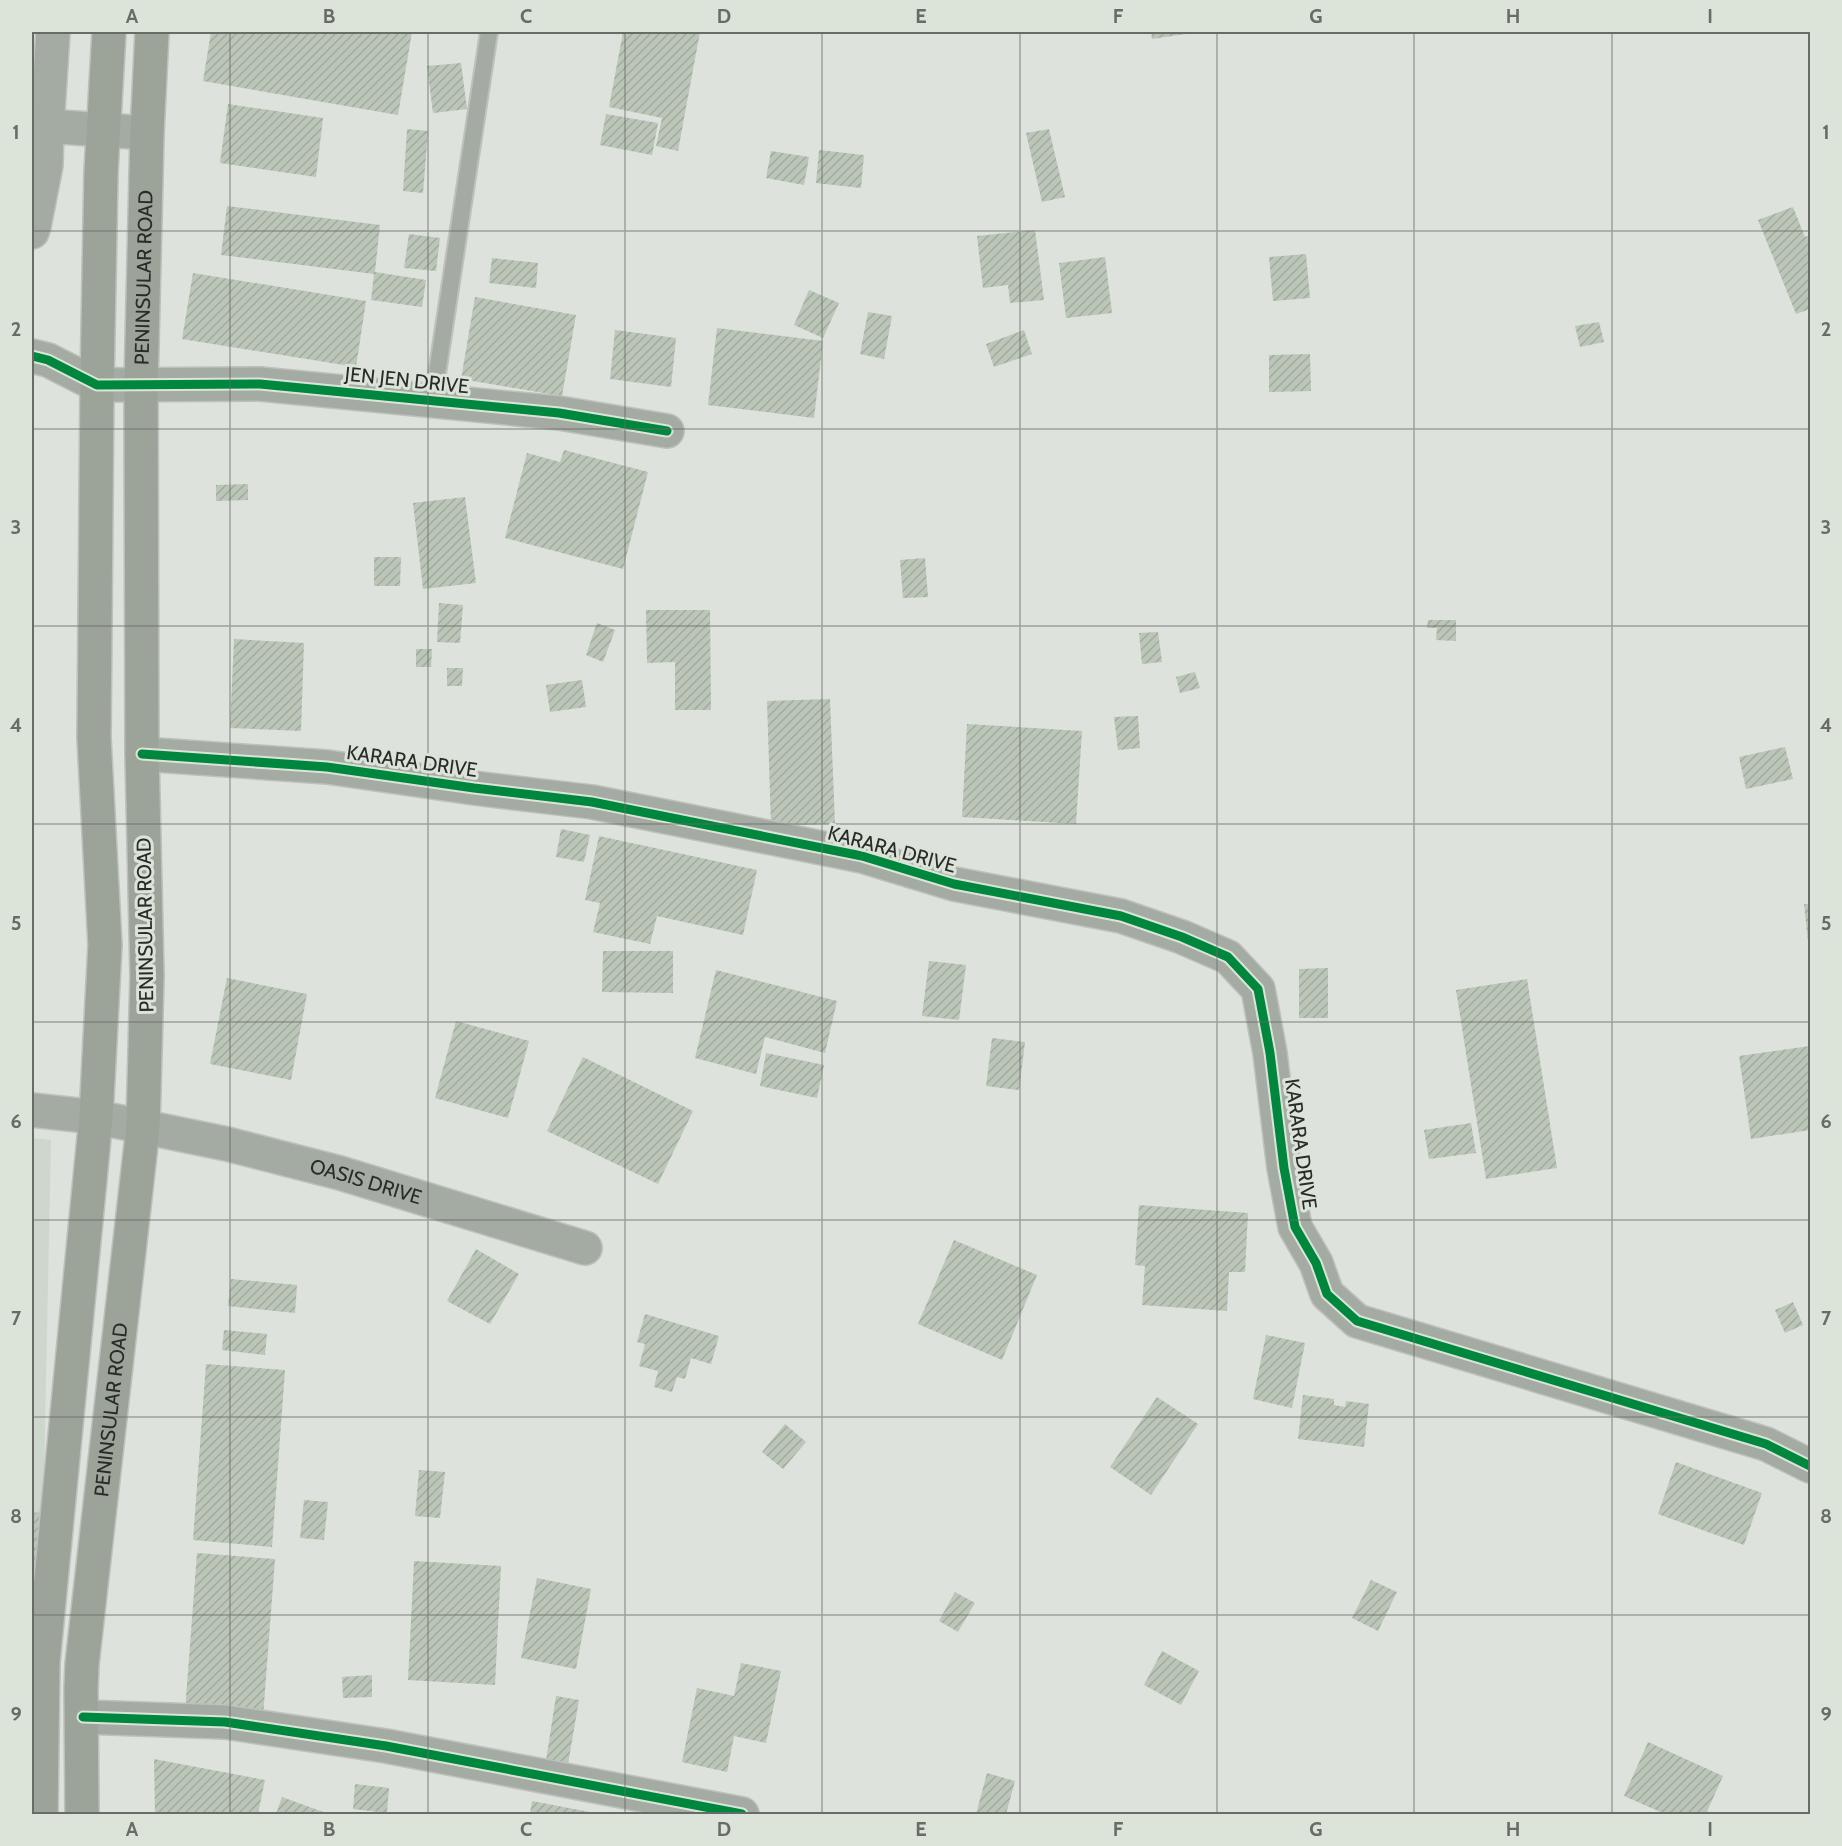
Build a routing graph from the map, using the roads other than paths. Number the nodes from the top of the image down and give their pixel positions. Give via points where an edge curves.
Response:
1 (53, 32) edge
2 (109, 32) edge
3 (152, 32) edge
4 (489, 32) edge
5 (39, 127) edge
6 (104, 130) junction
7 (147, 133) junction
8 (32, 232) edge
9 (32, 356) edge
10 (97, 385) junction
11 (141, 386) junction
12 (433, 400) junction
13 (667, 431) dead end
14 (142, 754) junction
15 (32, 1110) edge
16 (96, 1117) junction
17 (143, 1127) junction
18 (585, 1248) dead end
19 (1810, 1466) edge
20 (37, 1662) edge
21 (82, 1664) junction
22 (82, 1717) junction
23 (41, 1815) edge
24 (82, 1815) edge
25 (742, 1815) edge

1 - 5 street
2 - 6 main road, PENINSULAR ROAD
3 - 7 main road, PENINSULAR ROAD
4 - 12 lane
5 - 6 street
5 - 8 street via 46,165
6 - 7 street
6 - 10 main road, PENINSULAR ROAD
7 - 11 main road, PENINSULAR ROAD
9 - 10 street
10 - 11 street, JEN JEN DRIVE
10 - 16 main road, PENINSULAR ROAD via 94,738 105,945
11 - 12 street, JEN JEN DRIVE via 260,384
11 - 14 main road, PENINSULAR ROAD
12 - 13 street, JEN JEN DRIVE via 559,413
14 - 17 main road, PENINSULAR ROAD via 147,975
14 - 19 street, KARARA DRIVE via 327,767 592,802 862,856 954,884 1121,916 1182,937 1228,957 1258,989 1295,1227 1316,1263 1327,1294 1357,1321 1766,1444
15 - 16 street, OASIS DRIVE
16 - 17 street, OASIS DRIVE
16 - 20 main road, PENINSULAR ROAD
17 - 18 street, OASIS DRIVE via 340,1173
17 - 21 main road, PENINSULAR ROAD
20 - 21 street
20 - 23 main road, PENINSULAR ROAD
21 - 22 main road, PENINSULAR ROAD
22 - 24 main road, PENINSULAR ROAD
22 - 25 street via 236,1724 386,1746

